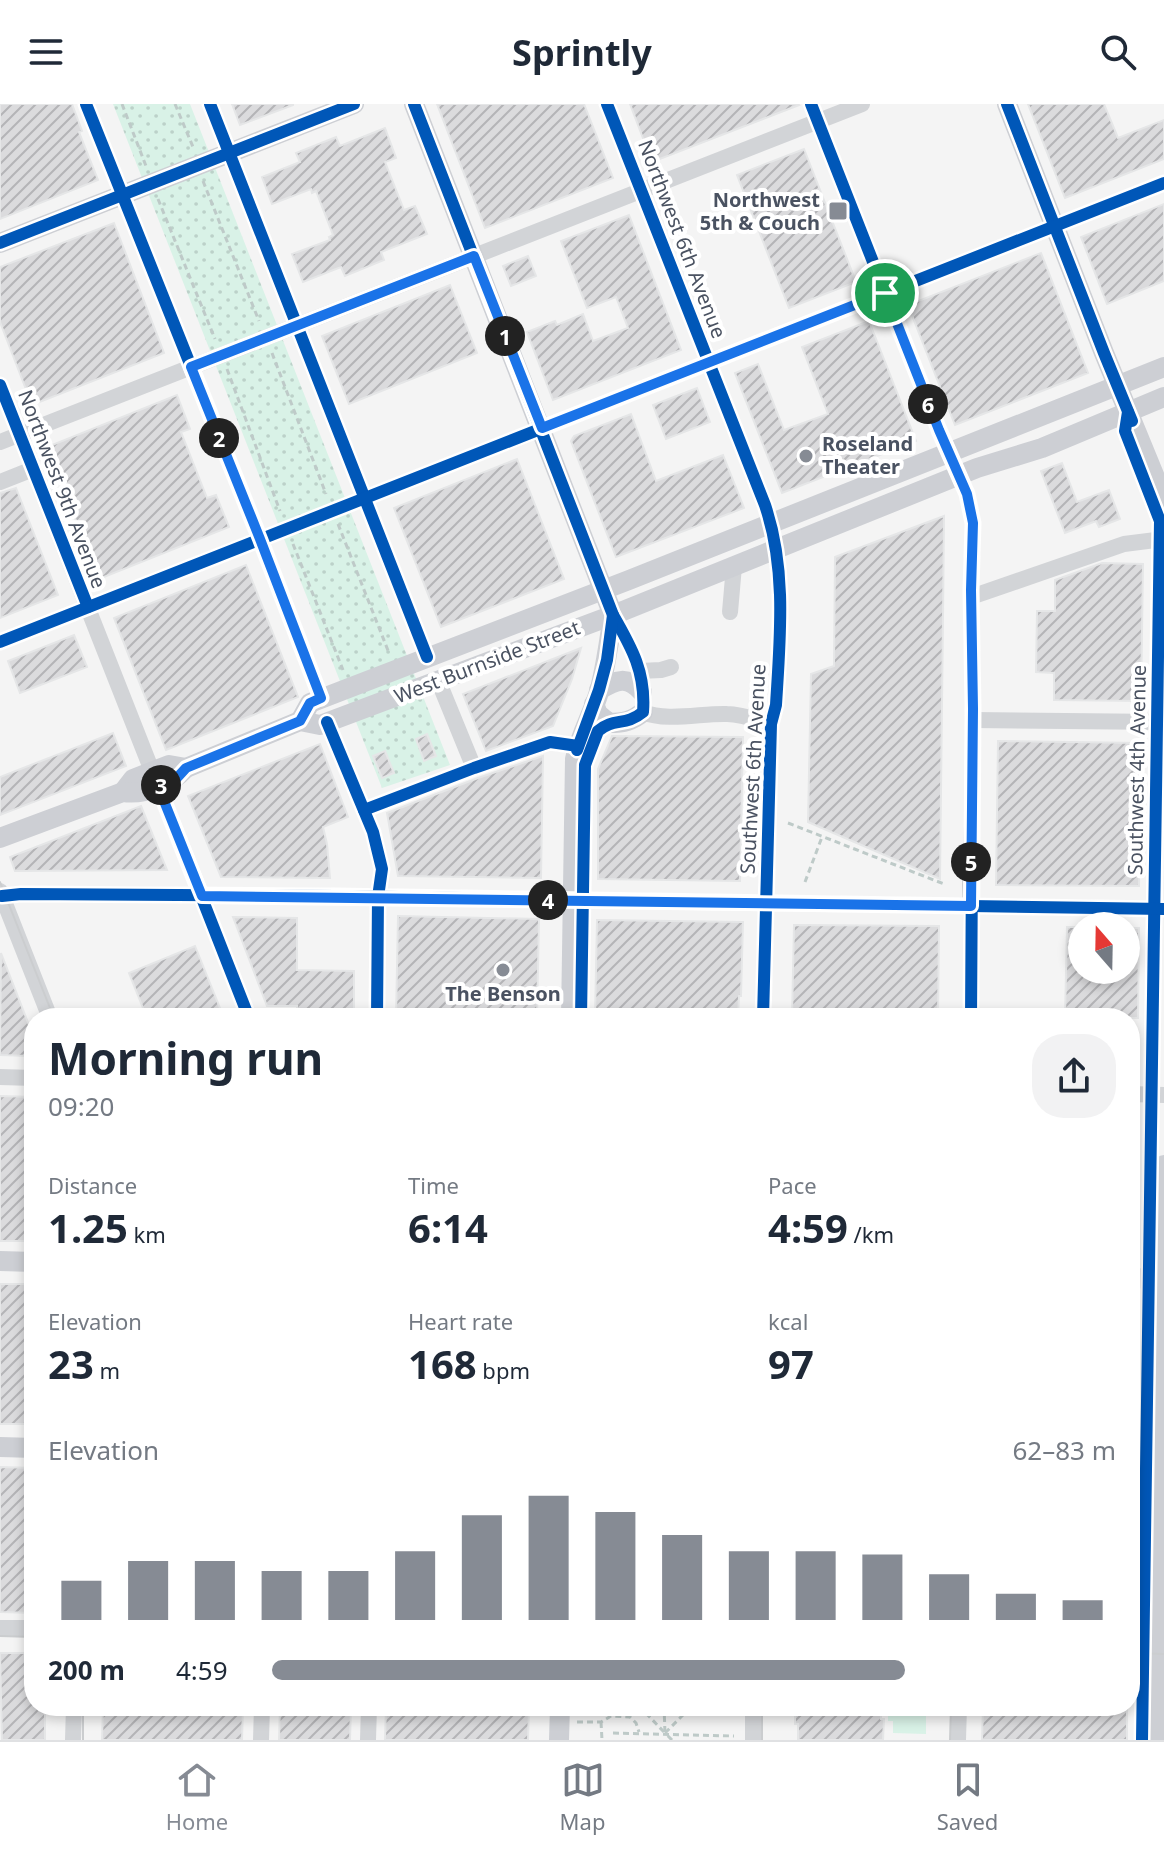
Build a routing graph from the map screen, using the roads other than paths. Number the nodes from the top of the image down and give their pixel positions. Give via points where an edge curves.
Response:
1 (86, 104) edge
2 (210, 104) edge
3 (354, 104) edge
4 (414, 104) edge
5 (607, 104) edge
6 (811, 104) edge
7 (862, 104) edge
8 (1007, 104) edge
9 (818, 121) junction
10 (229, 153) junction
11 (1164, 183) edge
12 (642, 190) junction
13 (123, 195) junction
14 (1055, 226) junction
15 (0, 243) edge
16 (474, 256) junction
17 (885, 293) junction
18 (297, 325) junction
19 (709, 362) junction
20 (191, 367) junction
21 (1164, 367) edge
22 (0, 385) edge
23 (1117, 385) junction
24 (1164, 397) edge
25 (1128, 412) junction
26 (542, 428) junction
27 (19, 434) junction
28 (0, 442) edge
29 (949, 454) junction
30 (33, 469) junction
31 (959, 476) junction
32 (0, 482) edge
33 (365, 498) junction
34 (1164, 499) edge
35 (771, 524) junction
36 (260, 539) junction
37 (1164, 539) edge
38 (777, 550) junction
39 (734, 566) junction
40 (604, 589) junction
41 (971, 597) junction
42 (88, 607) junction
43 (730, 612) dead end
44 (613, 615) junction
45 (0, 642) edge
46 (427, 657) junction
47 (671, 667) dead end
48 (640, 671) junction
49 (438, 680) junction
50 (597, 697) junction
51 (321, 698) junction
52 (643, 702) junction
53 (973, 720) junction
54 (300, 721) junction
55 (327, 722) junction
56 (1164, 722) edge
57 (771, 724) junction
58 (578, 746) junction
59 (474, 768) junction
60 (155, 779) junction
61 (364, 810) junction
62 (0, 838) edge
63 (1, 894) edge
64 (202, 896) junction
65 (378, 897) junction
66 (573, 900) junction
67 (766, 903) junction
68 (971, 906) junction
69 (1164, 909) edge
70 (46, 1008) edge
71 (245, 1008) edge
72 (377, 1008) edge
73 (571, 1008) edge
74 (763, 1008) edge
75 (971, 1008) edge
76 (0, 1077) edge
77 (24, 1078) edge
78 (1140, 1094) edge
79 (1164, 1095) edge
80 (1164, 1165) edge
81 (0, 1261) edge
82 (24, 1262) edge
83 (1140, 1278) edge
84 (1163, 1279) edge
85 (0, 1447) edge
86 (24, 1448) edge
87 (1140, 1464) edge
88 (1162, 1464) edge
89 (0, 1628) edge
90 (24, 1628) edge
91 (1140, 1646) edge
92 (1161, 1646) edge
93 (74, 1716) edge
94 (262, 1716) edge
95 (369, 1716) edge
96 (560, 1716) edge
97 (753, 1716) edge
98 (959, 1716) edge
99 (73, 1740) edge
100 (261, 1740) edge
101 (368, 1740) edge
102 (559, 1740) edge
103 (753, 1740) edge
104 (958, 1740) edge
105 (1156, 1740) edge

1 - 13 street
2 - 10 street
3 - 10 main road
4 - 16 main road
5 - 12 street, Northwest 6th Avenue
6 - 9 street
7 - 9 street
8 - 14 main road
9 - 12 street
9 - 17 street
10 - 13 main road
10 - 18 street
11 - 14 street
12 - 16 street
12 - 19 street, Northwest 6th Avenue
13 - 15 main road
13 - 20 street
14 - 17 street
14 - 23 main road
16 - 18 street
16 - 26 main road
17 - 19 street
17 - 29 street
18 - 20 street
18 - 33 street
19 - 26 street
19 - 35 street, Northwest 6th Avenue
20 - 27 street
20 - 36 street
21 - 23 main road, West Burnside Street
22 - 27 street, Northwest 9th Avenue
23 - 25 main road
23 - 29 main road, West Burnside Street
24 - 25 main road, West Burnside Street
25 - 31 main road, West Burnside Street
25 - 34 main road
26 - 33 street
26 - 40 main road
27 - 28 street
27 - 30 street, Northwest 9th Avenue
29 - 31 street
29 - 35 main road, West Burnside Street
30 - 32 street
30 - 42 street, Northwest 9th Avenue
31 - 38 main road, West Burnside Street
31 - 41 street via 973,523
33 - 36 street
33 - 46 street
35 - 38 street, Southwest 6th Avenue
35 - 40 main road, West Burnside Street
36 - 42 street
36 - 51 street
37 - 41 street via 1124,544
38 - 39 main road, West Burnside Street
38 - 57 street, Southwest 6th Avenue via 781,582
39 - 43 street
39 - 44 main road, West Burnside Street
40 - 44 main road
40 - 46 main road, West Burnside Street
41 - 53 street
42 - 45 street
42 - 60 street, Northwest 9th Avenue
44 - 48 street
44 - 49 main road, West Burnside Street
44 - 50 main road
46 - 51 main road, West Burnside Street
47 - 48 street
48 - 52 street
49 - 55 main road, West Burnside Street
49 - 59 street
50 - 52 main road via 621,680 635,684
50 - 52 main road via 598,714 609,723 635,719
50 - 58 main road
51 - 54 main road, West Burnside Street via 310,703
52 - 57 street via 656,715 736,714
53 - 56 street
53 - 68 street
54 - 55 main road, West Burnside Street
54 - 60 main road, West Burnside Street via 186,768 169,765
55 - 61 street
57 - 67 street, Southwest 6th Avenue
58 - 59 street via 550,742
58 - 66 main road
59 - 61 street
60 - 62 main road via 133,779 123,792
60 - 64 street, Northwest 9th Avenue
61 - 65 street via 382,869
63 - 64 street
63 - 70 street
64 - 65 street
64 - 71 street, Northwest 9th Avenue
65 - 66 street
65 - 72 street
66 - 67 street
66 - 73 main road
67 - 68 street
67 - 74 street, Southwest 6th Avenue
68 - 69 street
68 - 75 street
76 - 77 street
78 - 79 street
80 - 84 main road
81 - 82 main road
83 - 84 main road
84 - 88 main road
85 - 86 main road
87 - 88 main road
88 - 92 main road
89 - 90 street
91 - 92 street
92 - 105 main road
93 - 99 street
94 - 100 street
95 - 101 street
96 - 102 main road
97 - 103 street
98 - 104 street

